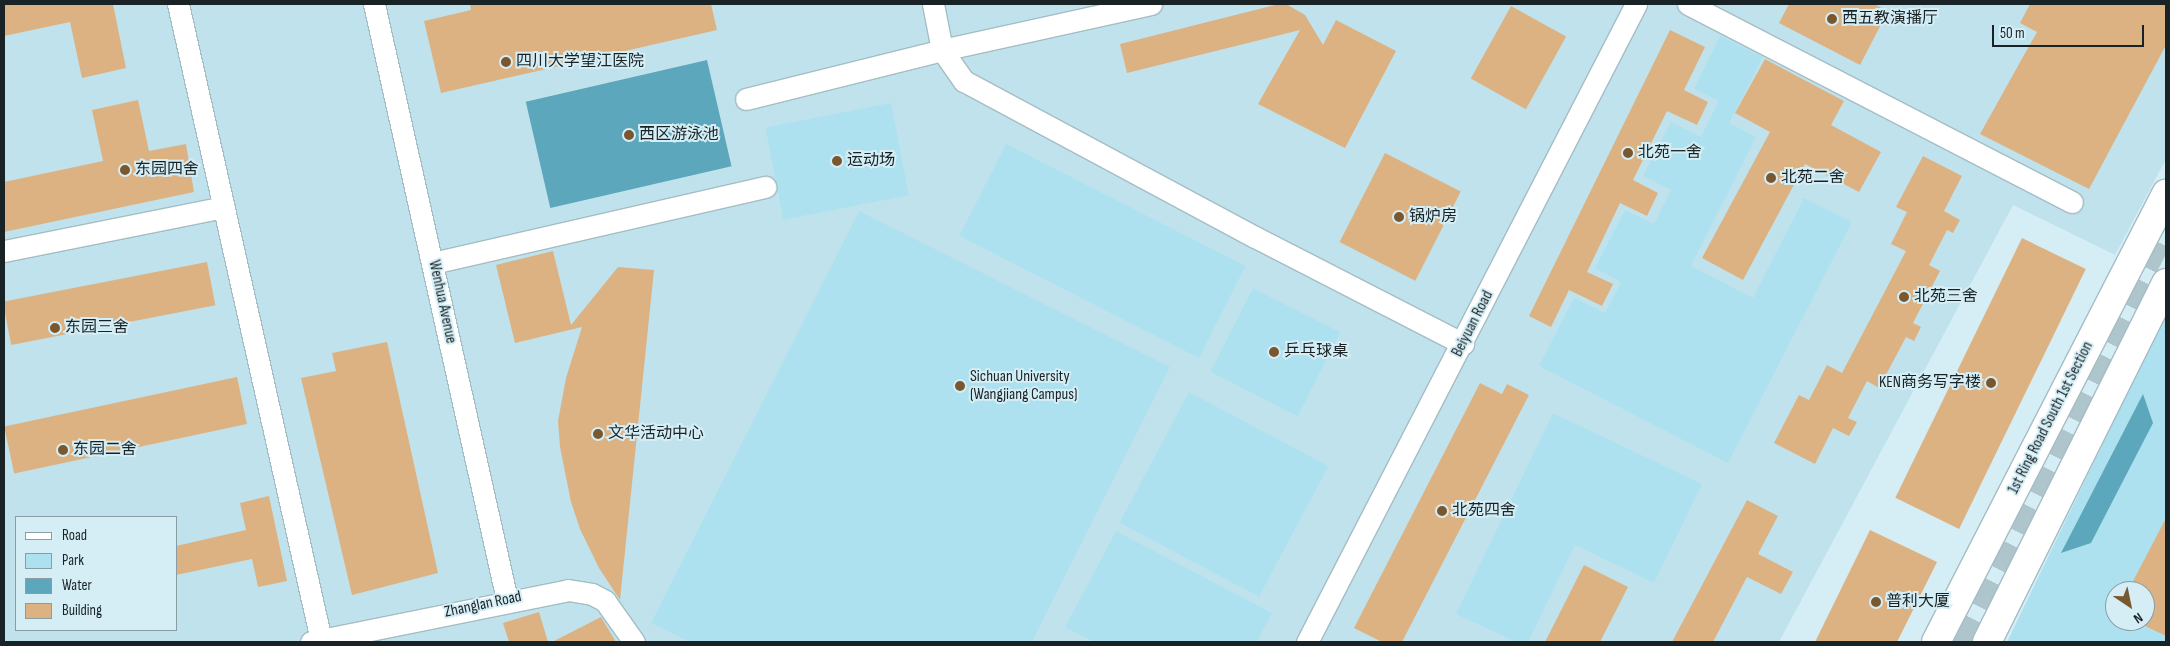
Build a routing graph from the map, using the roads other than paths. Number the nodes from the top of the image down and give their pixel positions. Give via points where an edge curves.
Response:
1 (178, 4) edge
2 (374, 4) edge
3 (933, 4) edge
4 (1151, 4) edge
5 (1636, 4) edge
6 (1688, 4) edge
7 (942, 50) junction
8 (746, 99) dead end
9 (765, 187) dead end
10 (2166, 194) edge
11 (2072, 202) dead end
12 (224, 207) junction
13 (4, 251) edge
14 (433, 263) junction
15 (2166, 284) edge
16 (1463, 344) junction
17 (507, 600) junction
18 (316, 641) edge
19 (634, 642) edge
20 (1307, 642) edge
21 (1936, 642) edge
22 (1987, 642) edge

1 - 12 street
2 - 14 street, Wenhua Avenue
3 - 7 street
4 - 7 street
5 - 16 street, Beiyuan Road
6 - 11 street
7 - 8 street
7 - 16 street via 964,81
9 - 14 street
10 - 21 main road, 1st Ring Road South 1st Section
12 - 13 street
12 - 18 street
14 - 17 street, Wenhua Avenue
15 - 22 main road
16 - 20 street, Beiyuan Road
17 - 18 street, Zhanglan Road
17 - 19 street, Zhanglan Road via 568,590 592,594 605,601

